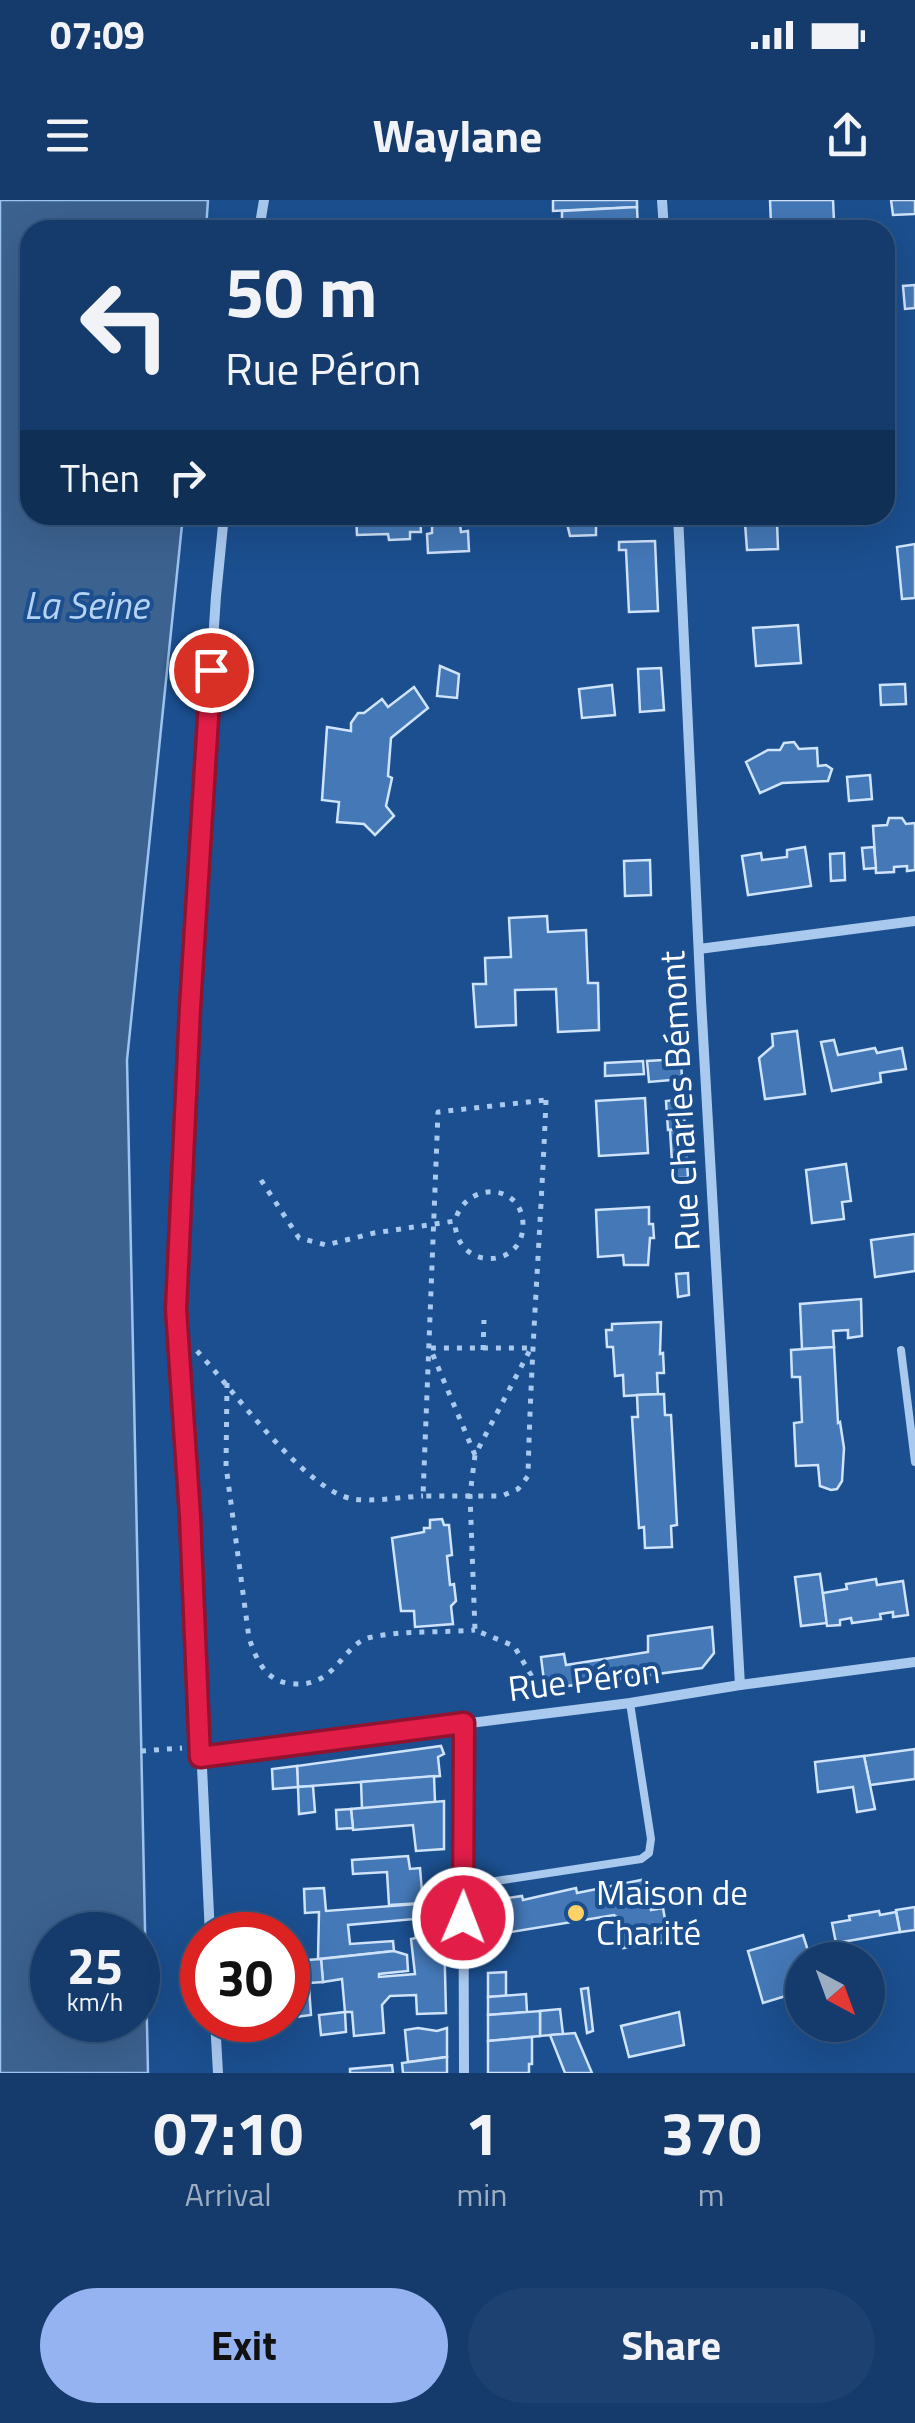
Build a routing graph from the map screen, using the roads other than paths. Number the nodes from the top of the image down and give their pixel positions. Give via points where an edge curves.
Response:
1 (223, 525) edge
2 (678, 525) edge
3 (915, 921) edge
4 (699, 950) junction
5 (901, 1350) dead end
6 (915, 1462) edge
7 (915, 1662) edge
8 (740, 1685) junction
9 (630, 1704) junction
10 (464, 1723) junction
11 (200, 1752) junction
12 (464, 1886) junction
13 (209, 1912) edge
14 (216, 2042) edge
15 (218, 2073) edge
16 (464, 2073) edge

1 - 11 street via 176,1309
2 - 4 street, Rue Charles Bémont
3 - 4 street
4 - 8 street, Rue Charles Bémont
5 - 6 lane
7 - 8 street, Rue Péron
8 - 9 street, Rue Péron
9 - 10 street, Rue Péron
9 - 12 lane via 652,1839 648,1854
10 - 11 street, Rue Péron
10 - 12 street
11 - 13 street
12 - 16 street
14 - 15 street

